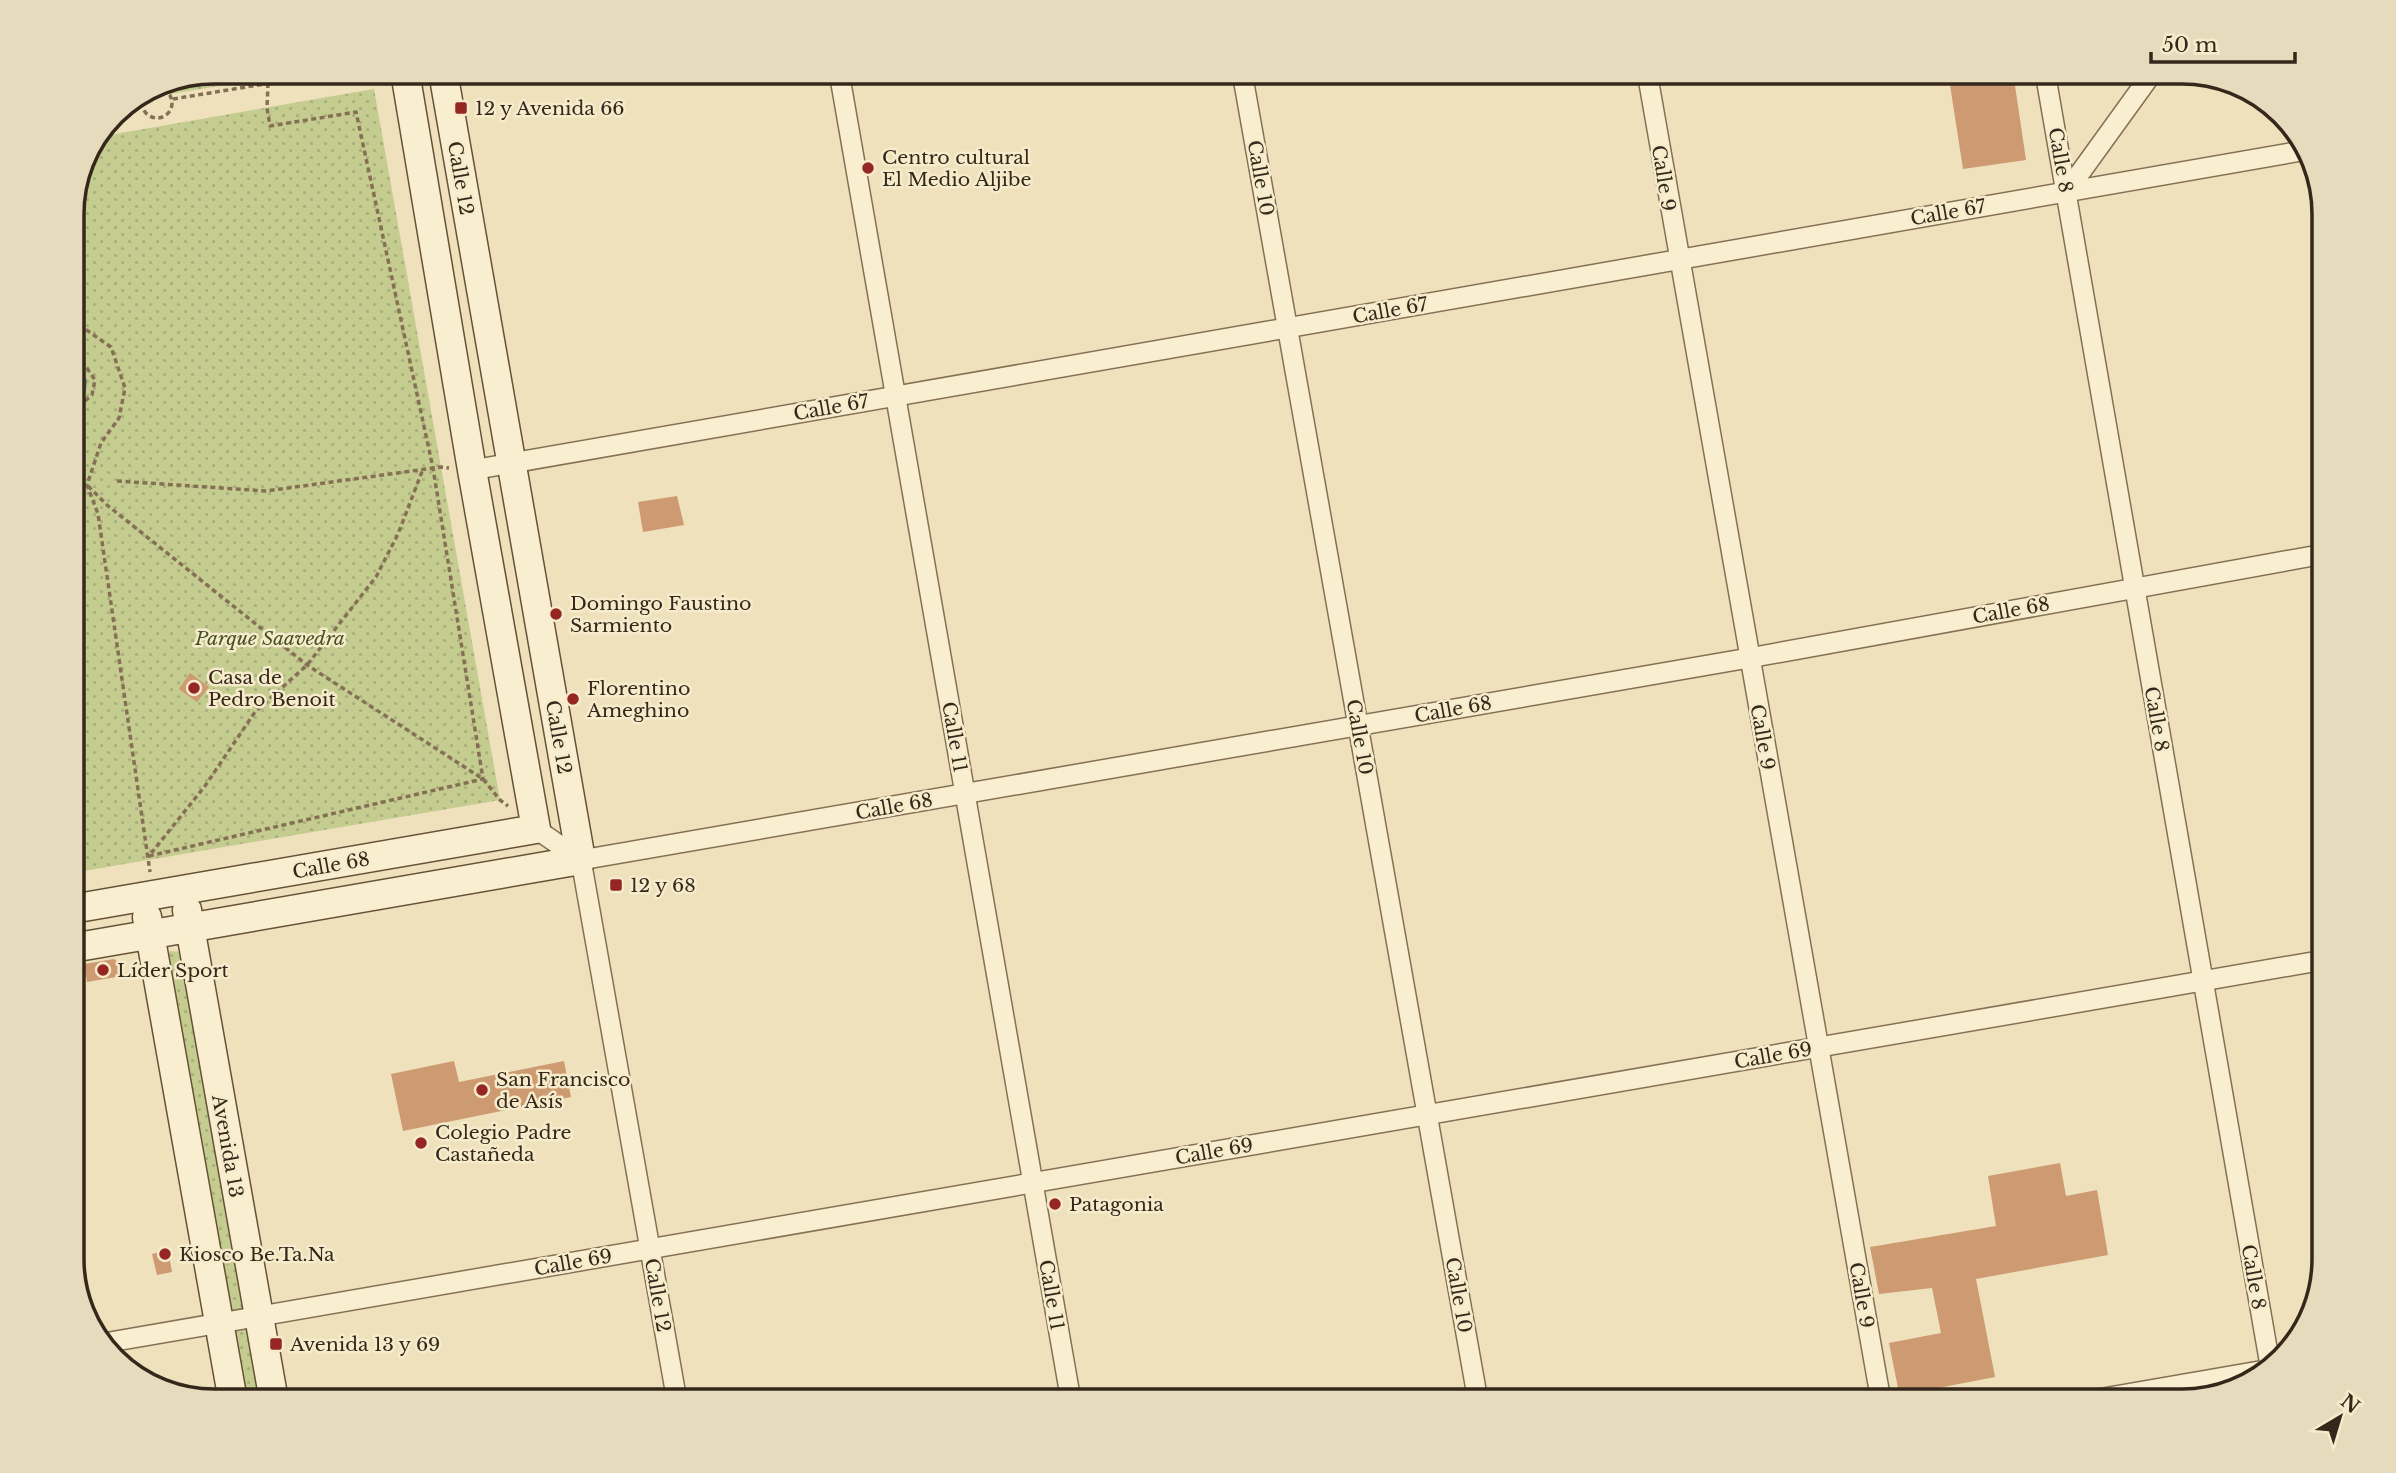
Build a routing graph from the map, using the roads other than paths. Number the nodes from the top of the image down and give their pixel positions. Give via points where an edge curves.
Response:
1 (407, 84) edge
2 (454, 84) edge
3 (841, 84) edge
4 (1244, 84) edge
5 (1649, 84) edge
6 (2047, 84) edge
7 (2144, 84) edge
8 (2296, 152) edge
9 (2067, 191) junction
10 (1678, 260) junction
11 (1287, 328) junction
12 (895, 396) junction
13 (510, 463) junction
14 (465, 470) junction
15 (2312, 556) edge
16 (2134, 587) junction
17 (1749, 658) junction
18 (1358, 726) junction
19 (965, 793) junction
20 (536, 829) junction
21 (581, 860) junction
22 (147, 884) junction
23 (183, 890) junction
24 (84, 905) edge
25 (190, 927) junction
26 (150, 934) junction
27 (84, 946) edge
28 (2312, 962) edge
29 (2202, 981) junction
30 (1818, 1047) junction
31 (1427, 1115) junction
32 (1033, 1183) junction
33 (650, 1249) junction
34 (259, 1317) junction
35 (219, 1323) junction
36 (113, 1341) edge
37 (2268, 1356) edge
38 (2243, 1374) edge
39 (231, 1389) edge
40 (272, 1389) edge
41 (675, 1389) edge
42 (1069, 1389) edge
43 (1476, 1389) edge
44 (1879, 1389) edge
45 (2155, 1389) edge

1 - 14 main road, Calle 12
2 - 13 main road, Calle 12
3 - 12 street, Calle 11
4 - 11 street, Calle 10
5 - 10 street, Calle 9
6 - 9 street, Calle 8
7 - 9 street
8 - 9 street, Calle 67
9 - 10 street, Calle 67
9 - 16 street, Calle 8
10 - 11 street, Calle 67
10 - 17 street, Calle 9
11 - 12 street, Calle 67
11 - 18 street, Calle 10
12 - 13 street, Calle 67
12 - 19 street, Calle 11
13 - 14 street, Calle 67
13 - 21 main road, Calle 12
14 - 20 main road, Calle 12
15 - 16 street, Calle 68
16 - 17 street, Calle 68
16 - 29 street, Calle 8
17 - 18 street, Calle 68
17 - 30 street, Calle 9
18 - 19 street, Calle 68
18 - 31 street, Calle 10
19 - 21 street, Calle 68
19 - 32 street, Calle 11
20 - 21 street
20 - 23 main road, Calle 68
21 - 25 main road, Calle 68
21 - 33 street, Calle 12
22 - 23 main road, Calle 68
22 - 24 main road, Calle 68
22 - 26 main road, Avenida 13
23 - 25 main road, Avenida 13
25 - 26 main road, Calle 68
25 - 34 main road, Avenida 13
26 - 27 main road, Calle 68
26 - 35 main road, Avenida 13
28 - 29 street, Calle 69
29 - 30 street, Calle 69
29 - 37 street, Calle 8
30 - 31 street, Calle 69
30 - 44 street, Calle 9
31 - 32 street, Calle 69
31 - 43 street, Calle 10
32 - 33 street, Calle 69
32 - 42 street, Calle 11
33 - 34 street, Calle 69
33 - 41 street, Calle 12
34 - 35 street, Calle 69
34 - 40 main road, Avenida 13
35 - 36 street, Calle 69
35 - 39 main road, Avenida 13
38 - 45 street

